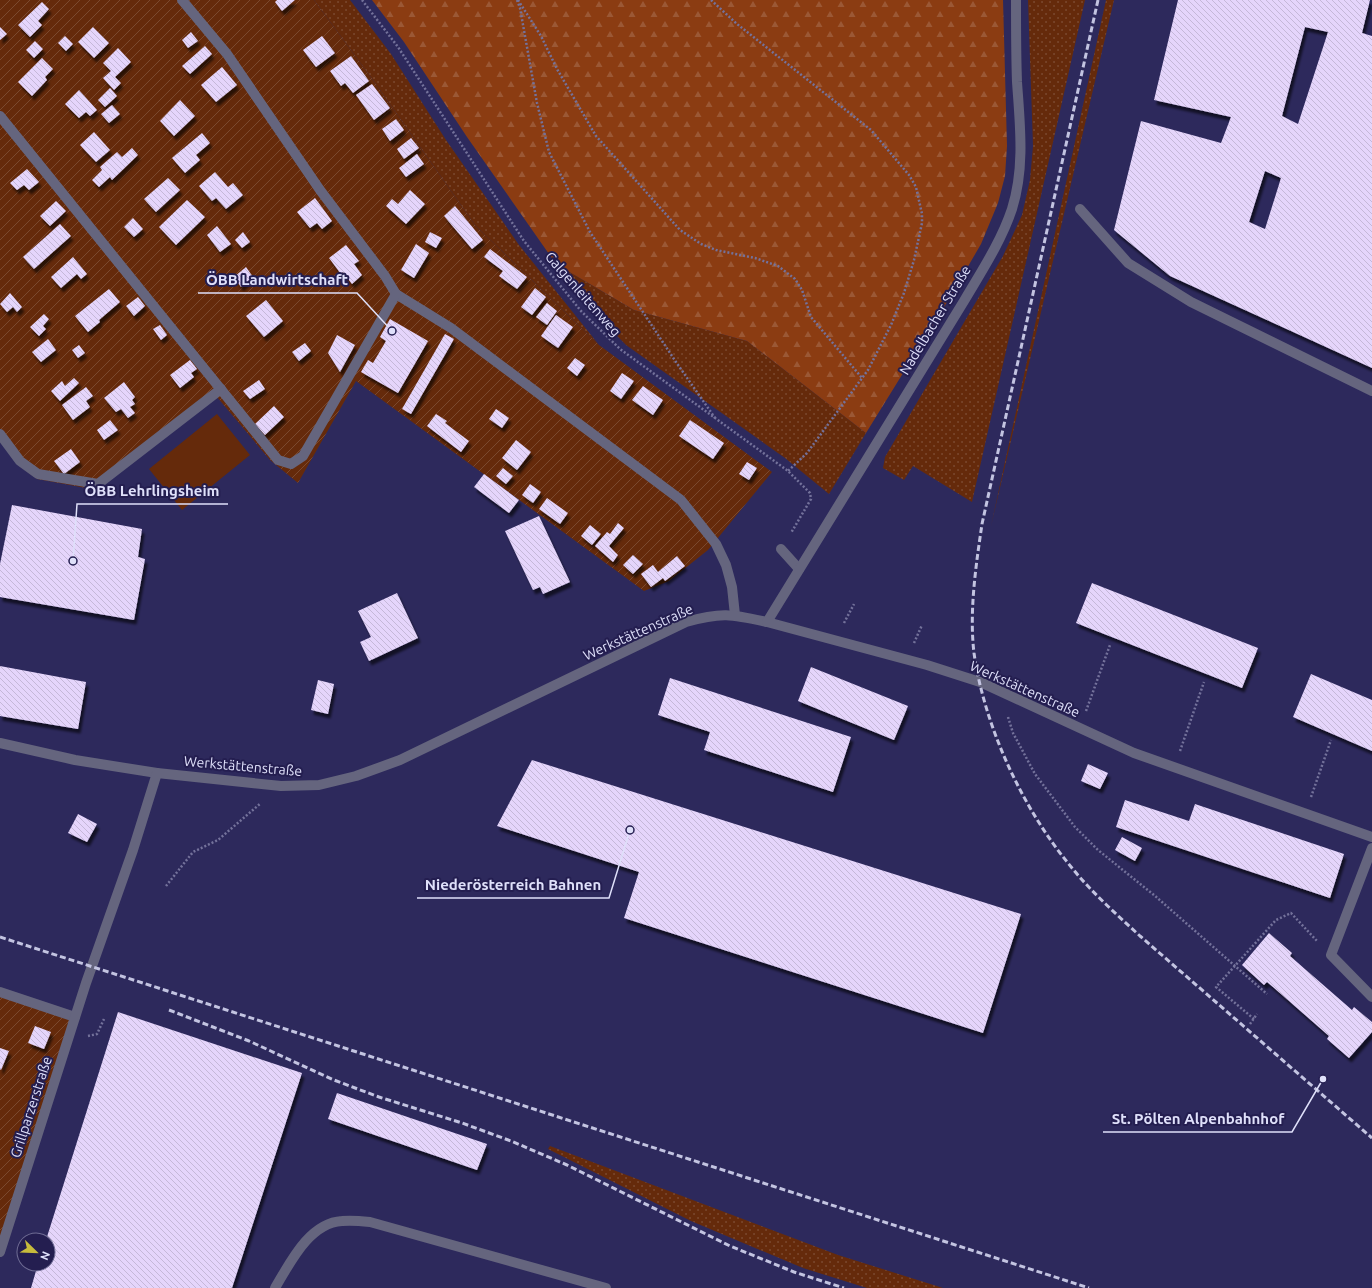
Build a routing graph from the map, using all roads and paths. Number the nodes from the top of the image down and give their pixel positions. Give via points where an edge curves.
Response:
1 (182, 0) edge
2 (362, 0) edge
3 (518, 0) edge
4 (711, 0) edge
5 (1016, 0) edge
6 (0, 116) edge
7 (1080, 210) dead end
8 (396, 294) junction
9 (862, 378) junction
10 (221, 389) junction
11 (1372, 391) edge
12 (717, 420) junction
13 (0, 434) edge
14 (788, 471) junction
15 (781, 549) joint
16 (799, 569) junction
17 (735, 615) junction
18 (767, 622) junction
19 (1110, 645) dead end
20 (1204, 682) dead end
21 (1007, 694) junction
22 (1079, 728) junction
23 (1331, 740) dead end
24 (0, 743) edge
25 (1174, 768) junction
26 (157, 773) junction
27 (281, 786) junction
28 (1305, 812) junction
29 (1372, 837) edge
30 (1372, 848) edge
31 (166, 886) dead end
32 (1331, 955) junction
33 (1235, 966) junction
34 (0, 992) edge
35 (1267, 994) dead end
36 (1372, 997) edge
37 (1257, 1014) dead end
38 (75, 1017) junction
39 (104, 1019) dead end
40 (1254, 1019) junction
41 (1250, 1024) dead end
42 (97, 1034) dead end
43 (0, 1252) edge
44 (591, 1286) edge
45 (275, 1288) edge
46 (606, 1288) edge

1 - 8 street via 227,54 320,190
2 - 12 path, Galgenleitenweg via 398,47 524,241 581,311 620,350
3 - 9 path via 541,36 596,136 680,230 701,244 716,250 774,264 795,279 802,290 811,317
3 - 12 path via 549,152 590,232
4 - 9 path via 737,24 871,130 900,163 916,187 922,223 914,260 891,325
5 - 16 street, Nadelbacher Straße via 1021,146 1019,178 1012,210 994,250 964,301
6 - 10 street
7 - 11 street via 1128,262 1190,302
8 - 10 street via 303,456 291,464 278,460
8 - 17 street via 451,328 682,500 716,544 726,564
9 - 14 path via 808,452
10 - 13 street via 98,484 38,474 20,461
12 - 14 path, Galgenleitenweg
14 - 15 path, Galgenleitenweg via 810,493 811,499
15 - 16 street
16 - 18 street, Nadelbacher Straße
17 - 18 street, Werkstättenstraße
17 - 27 street, Werkstättenstraße via 712,615 686,622 400,760 356,776 320,785
18 - 21 street, Werkstättenstraße via 927,665 980,682
19 - 22 path
20 - 25 path
21 - 22 street, Werkstättenstraße
21 - 33 path via 1007,712 1013,733 1035,774 1068,820 1098,850
22 - 25 street, Werkstättenstraße
23 - 28 path
24 - 26 street, Werkstättenstraße via 75,760
25 - 28 street, Werkstättenstraße
26 - 27 street, Werkstättenstraße
26 - 38 street
27 - 31 path via 218,840 193,852
28 - 29 street, Werkstättenstraße
30 - 32 street
32 - 33 path via 1291,913 1276,920
32 - 36 street
33 - 35 path
33 - 40 path via 1216,987
34 - 38 street
37 - 40 path
38 - 43 street, Grillparzerstraße
39 - 42 path
40 - 41 path
44 - 45 street via 370,1222 341,1221 317,1230 296,1254
44 - 46 street

